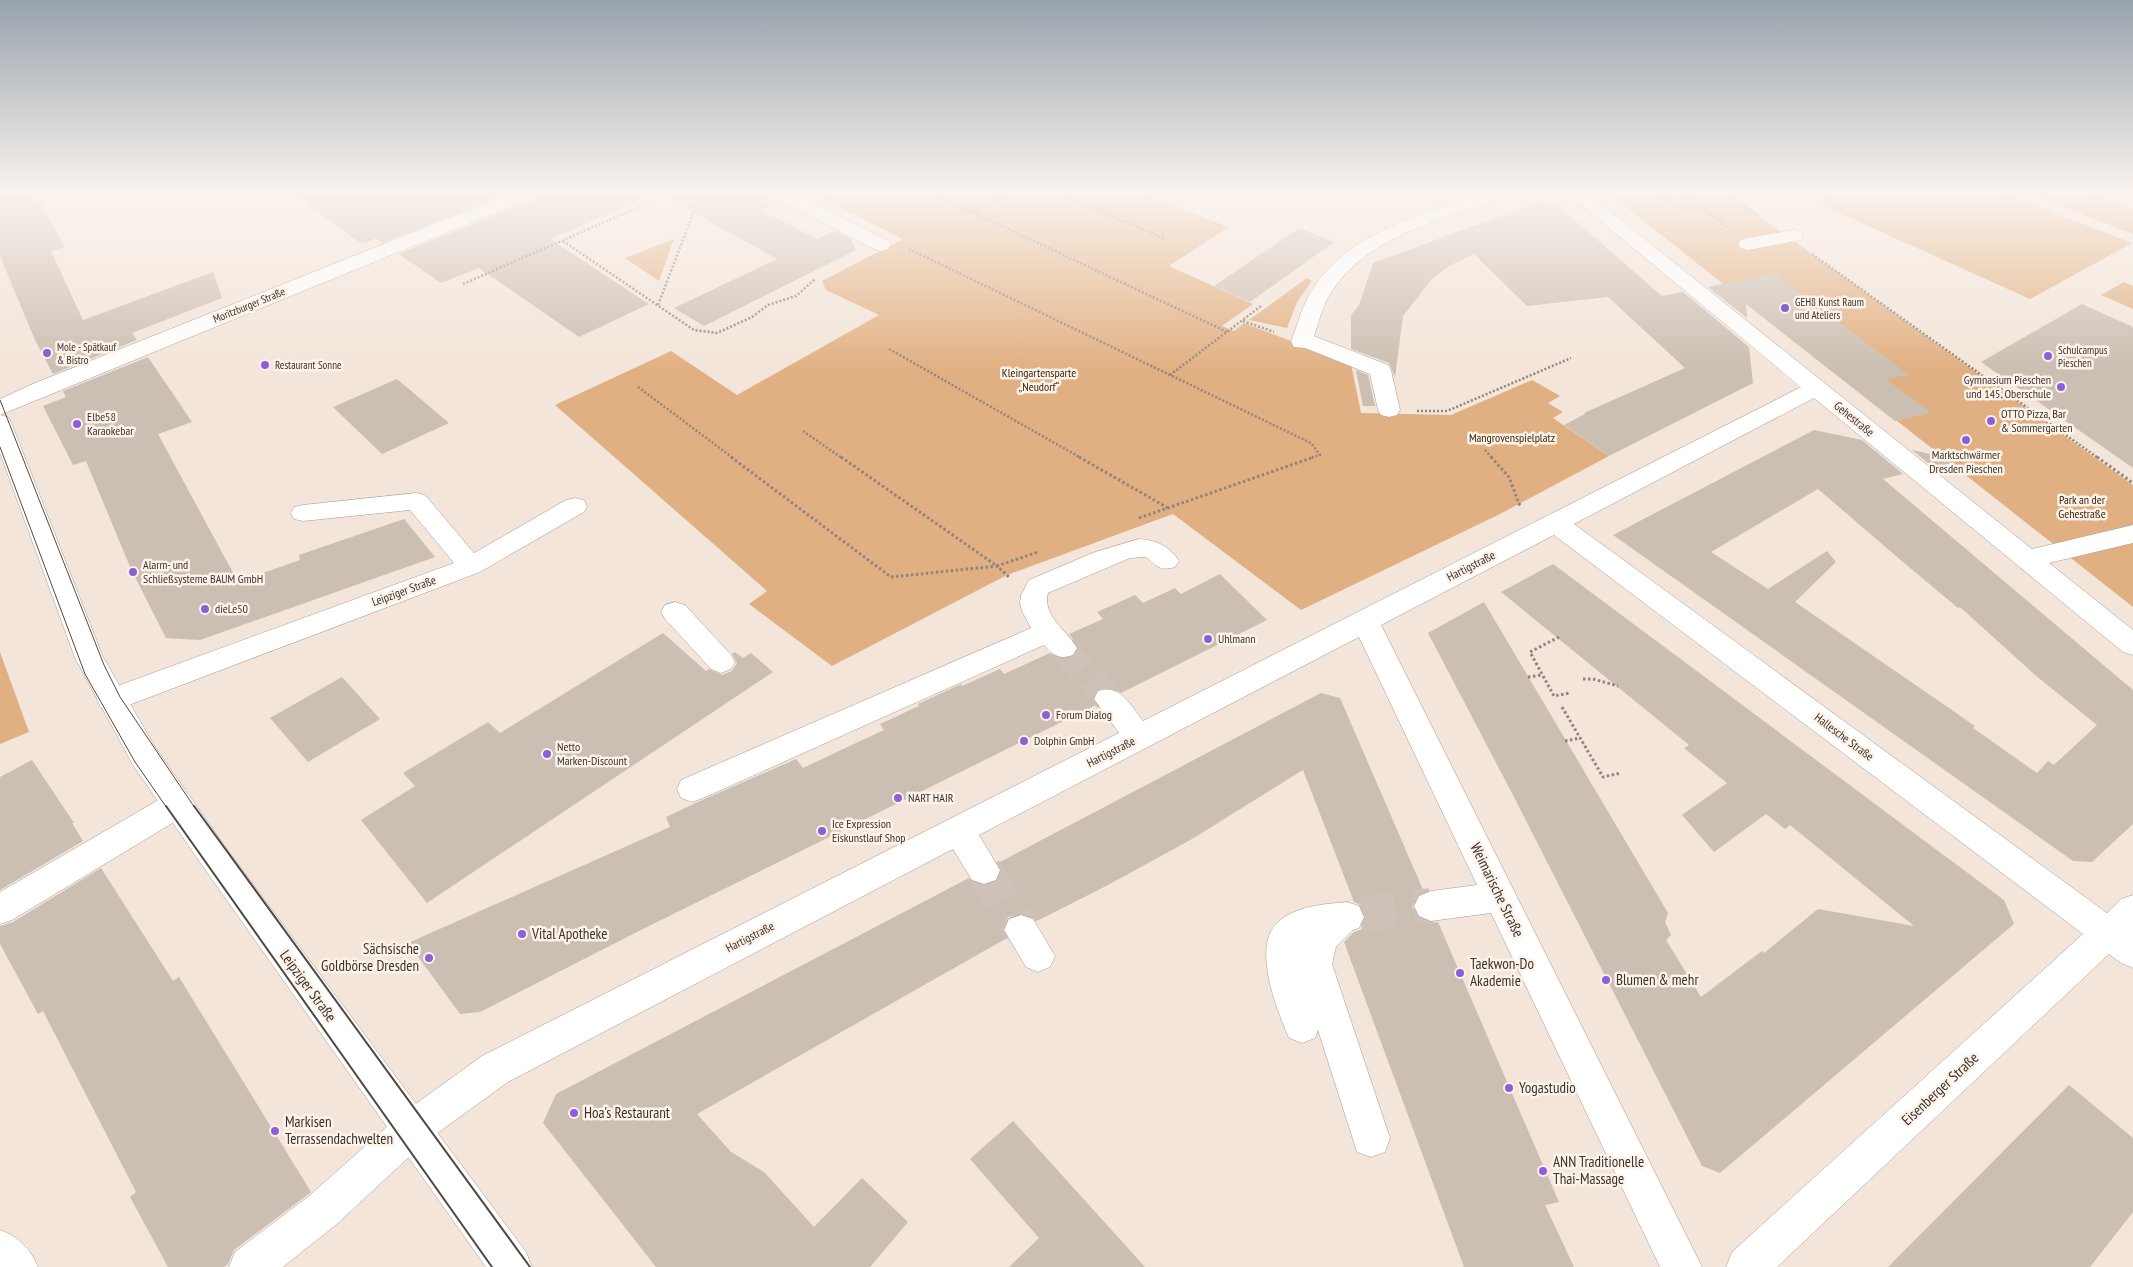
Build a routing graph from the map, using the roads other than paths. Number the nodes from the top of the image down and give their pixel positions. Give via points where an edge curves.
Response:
1 (380, 252) edge
2 (1361, 252) edge
3 (1649, 252) edge
4 (1817, 388) junction
5 (0, 408) edge
6 (1389, 410) road end
7 (0, 422) edge
8 (575, 506) dead end
9 (303, 513) dead end
10 (1551, 525) junction
11 (2133, 534) edge
12 (2028, 559) junction
13 (1166, 561) dead end
14 (471, 566) junction
15 (676, 612) dead end
16 (1365, 621) junction
17 (2133, 645) edge
18 (721, 662) dead end
19 (1108, 699) tunnel mouth
20 (111, 700) junction
21 (1139, 737) junction
22 (692, 789) dead end
23 (178, 804) junction
24 (958, 830) junction
25 (984, 870) tunnel mouth
26 (1500, 897) junction
27 (1431, 906) tunnel mouth
28 (0, 910) edge
29 (2125, 932) edge
30 (1302, 1026) dead end
31 (412, 1128) junction
32 (1371, 1138) dead end
33 (0, 1250) edge
34 (17, 1267) edge
35 (250, 1267) edge
36 (511, 1267) edge
37 (1682, 1267) edge
38 (1747, 1267) edge

1 - 5 street, Moritzburger Straße
2 - 6 street via 1349,259 1323,288 1303,341 1380,370
3 - 4 street, Gehestraße
4 - 10 street, Hartigstraße
4 - 12 street, Gehestraße
7 - 20 street, Leipziger Straße via 75,624
8 - 14 street, Leipziger Straße
9 - 14 street via 416,501
10 - 16 street, Hartigstraße
10 - 29 street, Hallesche Straße
11 - 12 street
12 - 17 street, Gehestraße
13 - 22 street via 1152,550 1138,548 1038,587 1033,595 1033,605 1040,620 1056,639
14 - 20 street, Leipziger Straße
15 - 18 street
16 - 21 street, Hartigstraße
16 - 26 street, Weimarische Straße
19 - 21 street
20 - 23 street, Leipziger Straße via 144,756
21 - 24 street, Hartigstraße
23 - 28 street
23 - 31 street, Leipziger Straße
24 - 25 street
24 - 31 street, Hartigstraße via 495,1068
26 - 27 street
26 - 37 street, Weimarische Straße
29 - 38 street, Eisenberger Straße
30 - 32 street via 1282,956 1283,942 1288,934 1306,924 1351,916 1320,940 1315,964
31 - 35 street, Hartigstraße via 323,1210
31 - 36 street, Leipziger Straße
33 - 34 street

